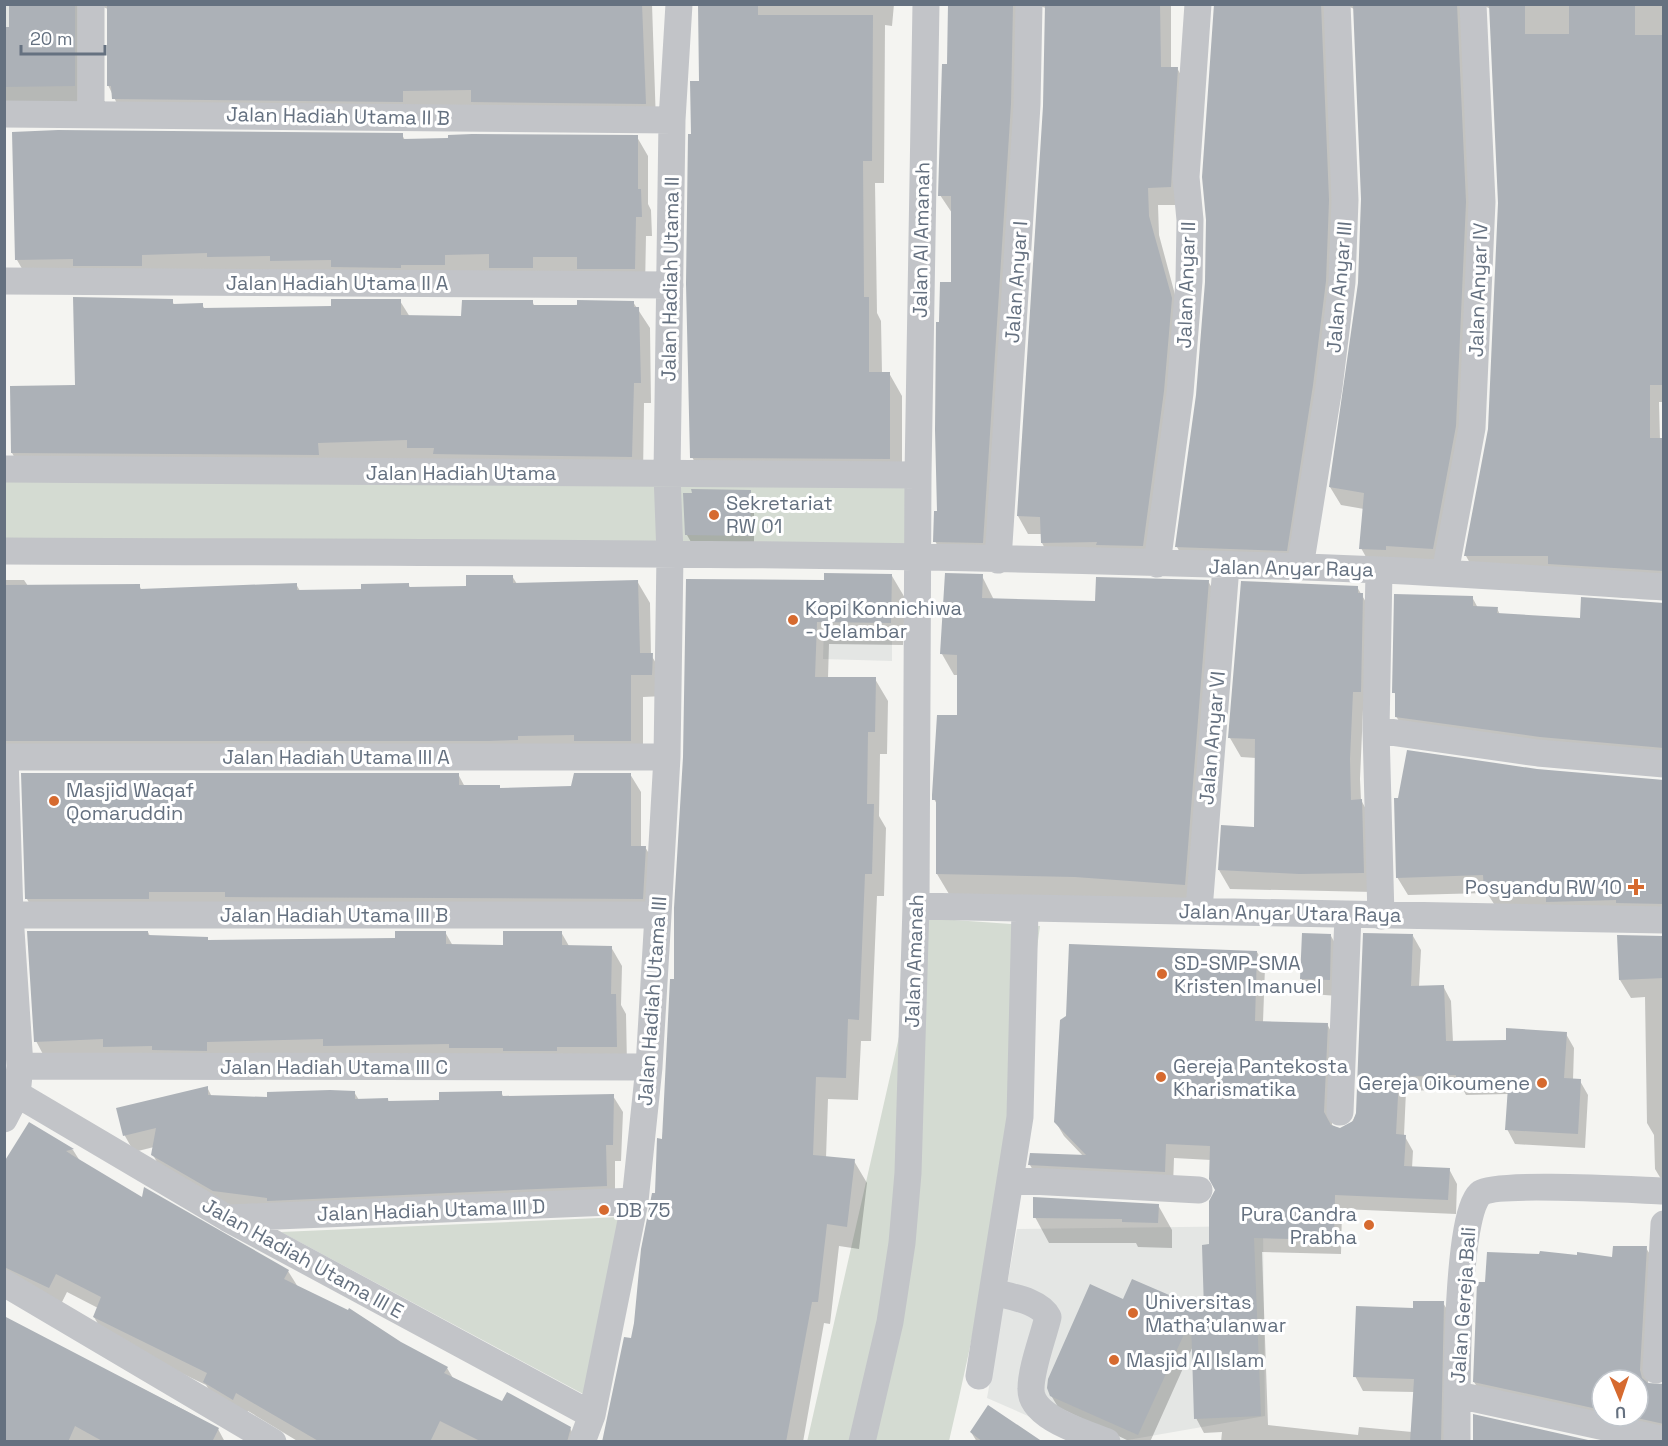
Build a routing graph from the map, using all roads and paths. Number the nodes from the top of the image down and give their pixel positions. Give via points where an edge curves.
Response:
1 (92, 4) edge
2 (679, 4) edge
3 (926, 4) edge
4 (1029, 4) edge
5 (1198, 4) edge
6 (1337, 4) edge
7 (1473, 4) edge
8 (91, 113) junction
9 (4, 114) edge
10 (672, 120) junction
11 (4, 281) edge
12 (670, 285) junction
13 (4, 469) edge
14 (667, 474) junction
15 (918, 475) junction
16 (4, 551) edge
17 (670, 554) junction
18 (918, 559) junction
19 (998, 560) junction
20 (1157, 564) junction
21 (1226, 566) junction
22 (1300, 567) junction
23 (1379, 570) junction
24 (1445, 573) junction
25 (1664, 587) edge
26 (1376, 730) junction
27 (5, 757) edge
28 (667, 757) junction
29 (1664, 764) edge
30 (916, 906) junction
31 (1025, 910) junction
32 (1199, 910) junction
33 (10, 915) junction
34 (658, 915) junction
35 (1348, 916) junction
36 (1381, 916) junction
37 (1664, 920) edge
38 (20, 1066) junction
39 (649, 1067) junction
40 (17, 1094) junction
41 (1340, 1112) dead end
42 (4, 1119) edge
43 (1010, 1180) junction
44 (1199, 1190) dead end
45 (1664, 1191) edge
46 (635, 1202) junction
47 (227, 1218) junction
48 (1664, 1224) edge
49 (4, 1283) edge
50 (993, 1292) junction
51 (1656, 1370) dead end
52 (979, 1376) dead end
53 (1458, 1395) junction
54 (592, 1415) junction
55 (1664, 1440) edge
56 (273, 1442) edge
57 (582, 1442) edge
58 (862, 1442) edge
59 (1107, 1442) edge
60 (1457, 1442) edge

1 - 8 street
2 - 10 street, Jalan Hadiah Utama II
3 - 15 street, Jalan Al Amanah
4 - 19 street, Jalan Anyar I via 1027,105
5 - 20 street, Jalan Anyar II via 1186,177 1189,281 1180,393
6 - 22 street, Jalan Anyar III via 1345,240 1334,350
7 - 24 street, Jalan Anyar IV via 1482,202 1472,428
8 - 9 street, Jalan Hadiah Utama II B
8 - 10 street, Jalan Hadiah Utama II B
10 - 12 street, Jalan Hadiah Utama II
11 - 12 street, Jalan Hadiah Utama II A
12 - 14 street, Jalan Hadiah Utama II
13 - 14 street, Jalan Hadiah Utama
14 - 15 street, Jalan Hadiah Utama
14 - 17 street, Jalan Hadiah Utama II
15 - 18 street, Jalan Amanah
16 - 17 street
17 - 18 street
17 - 28 street, Jalan Hadiah Utama III
18 - 19 street, Jalan Anyar Raya
18 - 30 street, Jalan Amanah
19 - 20 street, Jalan Anyar Raya
20 - 21 street, Jalan Anyar Raya
21 - 22 street, Jalan Anyar Raya
21 - 32 street, Jalan Anyar VI
22 - 23 street, Jalan Anyar Raya
23 - 24 street, Jalan Anyar Raya
23 - 26 street
24 - 25 street, Jalan Anyar Raya
26 - 29 street via 1538,753
26 - 36 street
27 - 28 street, Jalan Hadiah Utama III A
27 - 33 street
28 - 34 street, Jalan Hadiah Utama III
30 - 31 street, Jalan Anyar Utara Raya
30 - 58 street, Jalan Amanah via 909,1163 902,1243 890,1323
31 - 32 street, Jalan Anyar Utara Raya
31 - 43 street via 1020,1117
32 - 35 street, Jalan Anyar Utara Raya
33 - 34 street, Jalan Hadiah Utama III B
33 - 38 street
34 - 39 street, Jalan Hadiah Utama III
35 - 36 street, Jalan Anyar Utara Raya
35 - 41 street
36 - 37 street, Jalan Anyar Utara Raya
38 - 39 street, Jalan Hadiah Utama III C
38 - 40 street
39 - 46 street, Jalan Hadiah Utama III
40 - 42 street
40 - 47 street, Jalan Hadiah Utama III E
43 - 44 street
43 - 50 street
45 - 53 street, Jalan Gereja Bali via 1537,1188 1481,1192 1473,1200 1468,1220 1458,1327
46 - 47 street, Jalan Hadiah Utama III D
46 - 54 street, Jalan Hadiah Utama III
47 - 54 street, Jalan Hadiah Utama III E
48 - 51 street
49 - 56 street
50 - 52 street
50 - 59 street via 1036,1305 1048,1317 1030,1390 1038,1406 1053,1419
53 - 55 street, Jalan Gereja Bali
53 - 60 street, Jalan Gereja Bali
54 - 57 street, Jalan Hadiah Utama III

